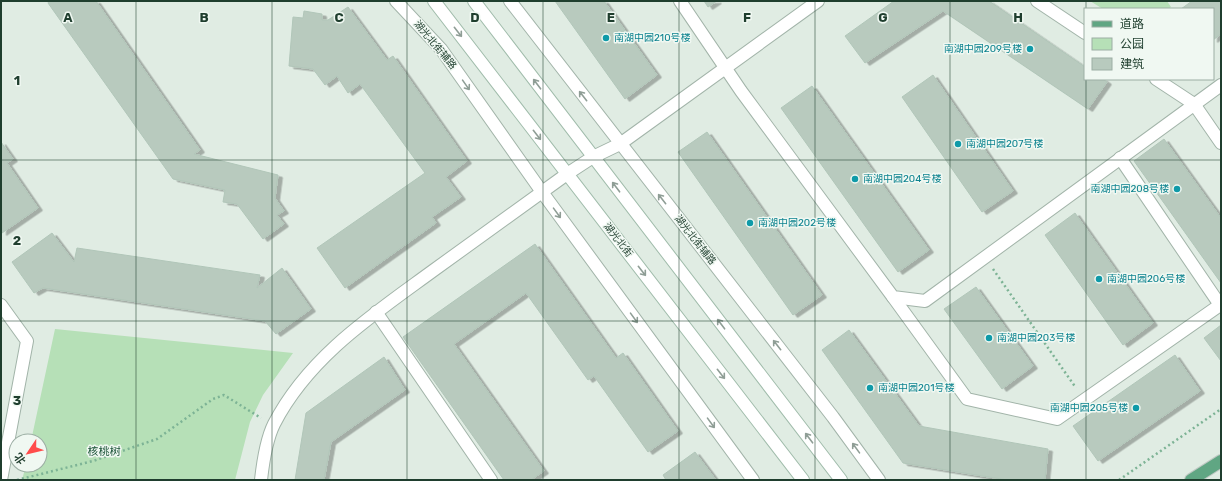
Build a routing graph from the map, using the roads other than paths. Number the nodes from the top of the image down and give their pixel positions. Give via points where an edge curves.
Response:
1 (396, 1) edge
2 (434, 1) edge
3 (474, 1) edge
4 (510, 1) edge
5 (680, 1) edge
6 (818, 1) edge
7 (1037, 1) edge
8 (1084, 32) edge
9 (725, 68) junction
10 (1158, 80) edge
11 (1221, 85) edge
12 (1194, 104) junction
13 (1221, 143) edge
14 (620, 144) junction
15 (593, 157) junction
16 (1120, 158) junction
17 (567, 174) junction
18 (542, 192) junction
19 (894, 297) junction
20 (1, 305) edge
21 (376, 312) junction
22 (1221, 461) edge
23 (1, 480) edge
24 (261, 480) edge
25 (491, 480) edge
26 (753, 480) edge
27 (803, 480) edge
28 (841, 480) edge
29 (879, 480) edge
30 (1191, 480) edge

1 -> 18 street, 湖光北街辅路 via 441,50
2 -> 17 street, 湖光北街
15 -> 3 street
14 -> 4 street, 湖光北街辅路
5 - 9 street
6 - 9 street
7 - 8 street
9 - 14 street
9 - 19 street
10 - 12 street
11 - 12 street
12 - 13 street
12 - 16 street
14 - 15 street
29 -> 14 street, 湖光北街辅路 via 833,417
15 - 17 street
28 -> 15 street
16 - 19 street via 925,301
16 - 19 street via 1220,305 1057,419 968,400
17 - 18 street
17 -> 27 street, 湖光北街
18 - 21 street
18 -> 26 street, 湖光北街辅路
20 - 23 street via 27,341
21 - 24 street via 331,348 296,389 274,425
21 - 25 street
22 - 30 main road

